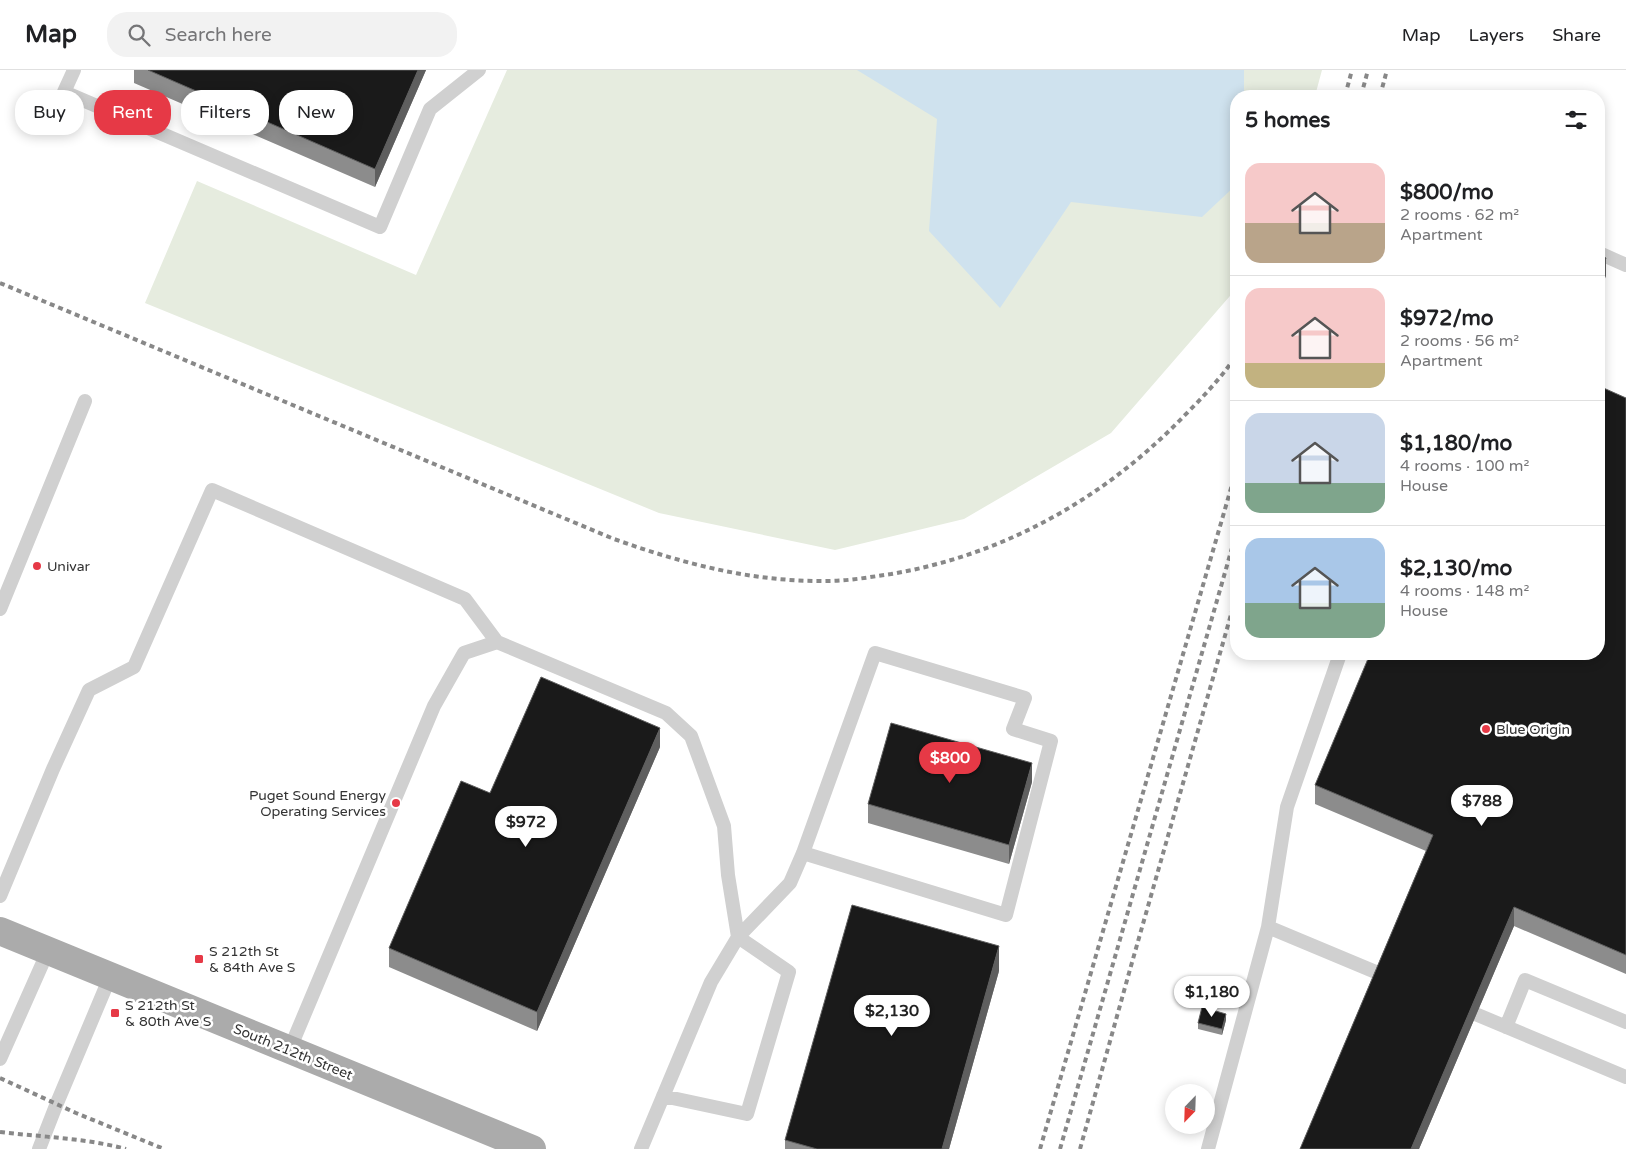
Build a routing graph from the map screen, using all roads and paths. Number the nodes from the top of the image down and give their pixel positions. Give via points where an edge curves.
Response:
1 (74, 70) edge
2 (479, 70) edge
3 (1605, 255) edge
4 (1626, 264) edge
5 (85, 401) dead end
6 (0, 609) edge
7 (497, 642) junction
8 (1338, 660) edge
9 (802, 853) junction
10 (0, 896) edge
11 (1268, 927) junction
12 (0, 931) edge
13 (738, 937) junction
14 (48, 951) junction
15 (110, 977) junction
16 (1405, 984) edge
17 (1451, 1004) edge
18 (1626, 1022) edge
19 (1506, 1027) junction
20 (289, 1051) junction
21 (0, 1059) edge
22 (1626, 1077) edge
23 (663, 1096) junction
24 (39, 1149) edge
25 (532, 1149) edge
26 (641, 1149) edge
27 (1208, 1149) edge

1 - 2 lane via 64,92 380,227 430,109
3 - 4 lane
5 - 6 lane
7 - 10 lane via 465,599 212,490 134,667 89,690
7 - 13 lane via 666,713 691,736 724,826
7 - 20 lane via 464,653 434,706
8 - 11 lane via 1287,807
9 - 9 lane via 1006,914 1051,741 1013,730 1025,698 876,653
9 - 13 lane via 790,883
11 - 16 lane
11 - 27 lane
12 - 14 main road, South 212th Street
13 - 23 lane via 711,982
13 - 23 lane via 789,972 747,1114
14 - 15 main road, South 212th Street
14 - 21 lane
15 - 20 main road, South 212th Street
15 - 24 lane
17 - 19 lane
18 - 19 lane via 1525,980
19 - 22 lane
20 - 25 main road, South 212th Street
23 - 26 lane

